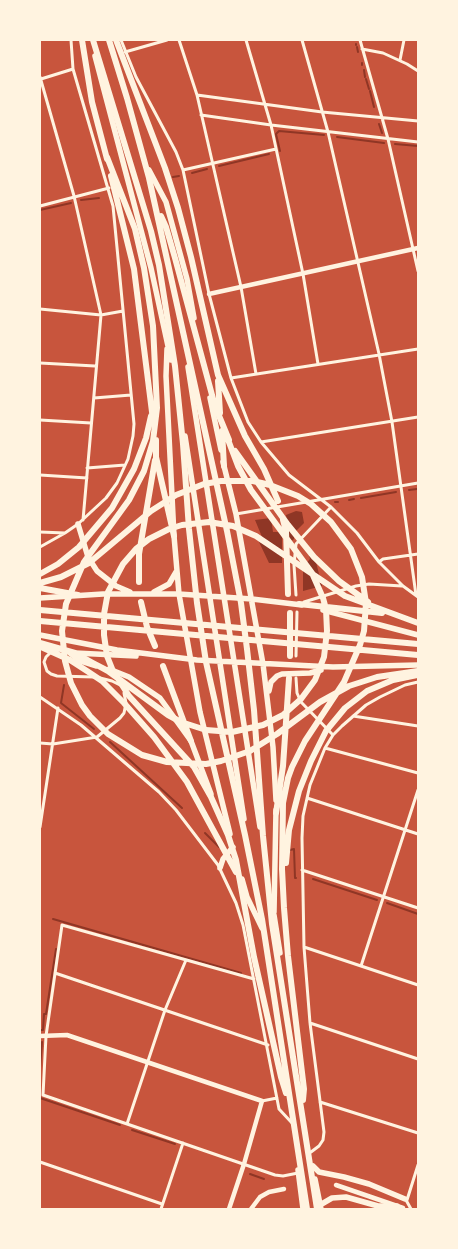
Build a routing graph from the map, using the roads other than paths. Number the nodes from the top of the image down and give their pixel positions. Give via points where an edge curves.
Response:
1 (71, 40) edge
2 (82, 40) edge
3 (92, 40) edge
4 (109, 40) edge
5 (116, 40) edge
6 (121, 40) edge
7 (167, 40) edge
8 (179, 40) edge
9 (246, 40) edge
10 (302, 40) edge
11 (360, 40) edge
12 (404, 40) edge
13 (362, 49) junction
14 (125, 52) junction
15 (400, 60) junction
16 (72, 69) junction
17 (418, 71) edge
18 (40, 78) edge
19 (197, 95) junction
20 (265, 104) junction
21 (322, 112) junction
22 (202, 115) junction
23 (382, 118) junction
24 (418, 121) edge
25 (271, 125) junction
26 (328, 132) junction
27 (388, 139) junction
28 (418, 142) edge
29 (276, 149) junction
30 (107, 157) junction
31 (142, 157) junction
32 (213, 163) junction
33 (183, 170) junction
34 (109, 188) junction
35 (74, 196) junction
36 (155, 203) junction
37 (40, 206) edge
38 (416, 248) edge
39 (358, 261) junction
40 (418, 270) edge
41 (304, 274) junction
42 (241, 287) junction
43 (210, 294) junction
44 (40, 309) edge
45 (123, 311) junction
46 (101, 315) junction
47 (167, 337) junction
48 (418, 349) edge
49 (379, 354) junction
50 (40, 363) edge
51 (318, 364) junction
52 (96, 366) junction
53 (256, 374) junction
54 (156, 375) junction
55 (218, 375) junction
56 (231, 378) junction
57 (131, 395) junction
58 (94, 398) junction
59 (418, 417) edge
60 (40, 420) edge
61 (392, 422) junction
62 (91, 424) junction
63 (227, 437) junction
64 (261, 442) junction
65 (156, 457) junction
66 (125, 465) junction
67 (224, 466) junction
68 (87, 468) junction
69 (40, 475) edge
70 (87, 478) junction
71 (418, 483) edge
72 (401, 486) junction
73 (321, 500) junction
74 (278, 501) dead end
75 (331, 507) junction
76 (281, 512) dead end
77 (236, 514) junction
78 (83, 520) junction
79 (78, 524) junction
80 (40, 532) edge
81 (65, 533) junction
82 (174, 536) junction
83 (40, 547) edge
84 (418, 554) edge
85 (411, 555) junction
86 (379, 562) junction
87 (177, 570) junction
88 (40, 574) edge
89 (138, 582) dead end
90 (40, 583) edge
91 (403, 586) junction
92 (40, 588) edge
93 (132, 593) junction
94 (149, 593) junction
95 (182, 594) junction
96 (288, 594) dead end
97 (78, 595) junction
98 (296, 595) dead end
99 (417, 596) edge
100 (40, 598) edge
101 (248, 599) junction
102 (141, 602) dead end
103 (299, 604) junction
104 (40, 610) edge
105 (382, 611) junction
106 (293, 613) dead end
107 (418, 618) edge
108 (40, 621) edge
109 (418, 623) edge
110 (40, 635) edge
111 (418, 635) edge
112 (418, 644) edge
113 (40, 646) edge
114 (154, 646) dead end
115 (52, 651) junction
116 (70, 653) junction
117 (418, 655) edge
118 (293, 656) dead end
119 (168, 658) junction
120 (189, 659) junction
121 (263, 664) junction
122 (163, 666) dead end
123 (333, 667) junction
124 (418, 670) edge
125 (292, 678) joint
126 (418, 682) edge
127 (405, 685) junction
128 (40, 697) edge
129 (268, 701) junction
130 (58, 708) junction
131 (353, 716) junction
132 (418, 726) edge
133 (333, 735) junction
134 (97, 737) junction
135 (191, 741) junction
136 (40, 743) edge
137 (53, 744) junction
138 (325, 748) junction
139 (418, 773) edge
140 (418, 790) edge
141 (40, 796) edge
142 (45, 796) junction
143 (307, 798) junction
144 (276, 812) junction
145 (40, 827) edge
146 (405, 830) junction
147 (229, 832) junction
148 (418, 834) edge
149 (233, 847) junction
150 (220, 868) junction
151 (302, 870) junction
152 (238, 876) junction
153 (383, 897) junction
154 (284, 908) junction
155 (418, 908) edge
156 (274, 912) junction
157 (262, 929) junction
158 (304, 947) junction
159 (186, 960) junction
160 (361, 966) junction
161 (55, 973) junction
162 (254, 979) junction
163 (418, 984) edge
164 (165, 1010) junction
165 (310, 1023) junction
166 (40, 1036) edge
167 (46, 1036) junction
168 (268, 1045) junction
169 (418, 1059) edge
170 (148, 1062) junction
171 (277, 1098) junction
172 (262, 1101) junction
173 (320, 1102) junction
174 (291, 1107) junction
175 (302, 1110) junction
176 (292, 1123) junction
177 (127, 1124) junction
178 (418, 1134) edge
179 (183, 1143) junction
180 (311, 1152) junction
181 (40, 1162) edge
182 (244, 1164) junction
183 (418, 1165) edge
184 (313, 1166) junction
185 (298, 1173) junction
186 (336, 1185) dead end
187 (284, 1189) dead end
188 (406, 1200) junction
189 (162, 1204) junction
190 (319, 1208) edge
191 (402, 1208) edge
192 (160, 1209) edge
193 (229, 1209) edge
194 (251, 1209) edge
195 (303, 1209) edge
196 (307, 1209) edge
197 (411, 1209) edge

1 - 16 street
2 - 30 highway via 92,102
3 - 47 highway
3 - 174 highway via 159,265 175,366 189,529 206,662 246,835
4 - 31 highway
4 - 36 highway
5 - 55 highway via 166,168 191,256
6 - 14 street
7 - 14 street
8 - 19 street
9 - 20 street
10 - 21 street
11 - 13 street
12 - 15 street
13 - 15 street via 383,52
13 - 23 street
14 - 33 street
15 - 17 street
16 - 18 street
16 - 34 street
18 - 35 street
19 - 20 street
19 - 22 street
20 - 21 street
20 - 25 street
21 - 23 street
21 - 26 street
22 - 25 street
22 - 32 street
23 - 24 street
23 - 27 street
25 - 26 street
25 - 29 street
26 - 27 street
26 - 39 street
27 - 28 street
27 - 38 street
29 - 32 street
29 - 41 street
30 - 54 highway via 135,229 153,326
30 - 65 highway via 134,269
31 - 67 highway via 166,202 178,244
31 - 156 highway via 187,359
32 - 33 street
32 - 42 street
33 - 43 street
34 - 35 street
34 - 45 street via 116,227
35 - 37 street
35 - 46 street
36 - 63 highway via 166,228 210,390
36 - 175 highway via 241,603 254,710 272,924
38 - 39 street
38 - 40 street
39 - 41 street
39 - 49 street
41 - 42 street
41 - 51 street
42 - 43 street
42 - 53 street
43 - 56 street
44 - 46 street
45 - 46 street
45 - 57 street
46 - 52 street
47 - 82 highway
47 - 157 highway
48 - 49 street
49 - 51 street
49 - 61 street
50 - 52 street
51 - 53 street
52 - 58 street
53 - 56 street
54 - 88 highway via 146,438 121,495 79,547
54 - 124 highway via 156,425 144,471 129,500 84,562 70,591 63,618 63,646 68,672 82,705 99,726 118,742 142,755 174,763 206,764 250,751 320,702 349,686
55 - 67 highway
55 - 74 highway
56 - 64 street via 248,422
57 - 58 street
57 - 66 street via 134,436
58 - 62 street
59 - 61 street
60 - 62 street
61 - 64 street
61 - 72 street
62 - 68 street
63 - 105 highway via 314,557 351,591
63 - 113 highway via 251,490 305,562 323,598 327,620 324,657 315,680 301,699 263,725 232,732 206,730 168,715 126,684 74,653
64 - 73 street via 289,475
65 - 82 highway
65 - 89 highway via 139,554
66 - 68 street
66 - 78 street via 106,498
67 - 77 highway
68 - 70 street
69 - 70 street
70 - 78 street
71 - 72 street
72 - 73 street
72 - 85 street
73 - 75 street
73 - 77 street
75 - 86 street
75 - 98 street via 296,544
76 - 96 highway via 286,531
77 - 101 highway
78 - 79 street
79 - 81 street
79 - 93 highway via 88,557 97,571 116,586
80 - 81 street
81 - 83 street
82 - 87 highway
84 - 85 street
85 - 86 street
85 - 99 street
86 - 91 street
87 - 94 highway via 169,584
87 - 95 highway
90 - 154 highway via 61,577 88,563 151,511 176,495 221,481 253,481 285,490 311,504 342,535 362,577 366,603 364,631 344,682 306,742 288,778 282,817
91 - 99 street
91 - 103 street via 356,586
92 - 97 highway
93 - 94 highway
93 - 97 highway
94 - 95 highway
95 - 101 highway
95 - 120 highway
97 - 100 highway
101 - 103 highway
101 - 121 highway
102 - 114 highway
103 - 107 highway
103 - 111 highway
104 - 112 highway
105 - 109 highway
105 - 152 highway via 337,591 268,542 220,523 198,522 160,533 136,549 117,574 108,592 103,622 113,671 129,696 202,780 228,835
106 - 118 highway
108 - 117 highway
110 - 119 highway
113 - 115 highway
113 - 152 highway via 102,681 124,703 187,782
115 - 116 highway
115 - 134 street via 44,658 51,674 106,679 117,683 123,690 124,713
116 - 119 highway
116 - 135 highway via 80,661 120,672 150,690 160,698
119 - 120 highway
120 - 121 highway
120 - 147 highway
121 - 123 highway
121 - 129 highway
122 - 135 highway
123 - 124 highway
123 - 129 highway via 277,676 269,688
124 - 127 street
124 - 154 highway via 367,691 345,708 326,731 304,775 291,823
125 - 133 street via 301,702
125 - 144 highway
126 - 127 street
127 - 131 street
128 - 130 street
129 - 144 highway
130 - 134 street
130 - 137 street
131 - 132 street
131 - 133 street
133 - 138 street
134 - 137 street
134 - 150 street via 176,810
135 - 147 highway
136 - 137 street
137 - 142 street
138 - 139 street
138 - 143 street
140 - 146 street
141 - 142 street
142 - 145 street
143 - 146 street
143 - 151 street
144 - 156 highway
146 - 148 street
146 - 153 street
147 - 149 highway
149 - 150 highway via 223,858
149 - 157 highway via 247,897
150 - 162 street via 236,904
151 - 153 street
151 - 158 street
152 - 174 highway via 280,1077
153 - 155 street
153 - 160 street
154 - 175 highway via 304,1089
156 - 180 highway
157 - 176 highway
158 - 160 street
158 - 165 street
159 - 161 street via 62,925
159 - 162 street
159 - 164 street
160 - 163 street
161 - 164 street
161 - 167 street
162 - 168 street
164 - 168 street
164 - 170 street
165 - 169 street
165 - 173 street
166 - 167 street
167 - 170 street via 67,1035
167 - 177 street via 43,1094
168 - 171 street
170 - 172 street
170 - 177 street
171 - 172 street
171 - 176 street via 280,1111
172 - 182 street
173 - 178 street
173 - 180 street via 323,1140
174 - 196 highway
175 - 190 highway
176 - 185 highway
177 - 179 street
179 - 182 street
179 - 189 street
180 - 184 highway
181 - 189 street
182 - 185 street via 279,1176
182 - 193 street
183 - 188 street
184 - 188 highway via 319,1172 369,1184
184 - 190 highway
185 - 195 highway
186 - 191 street
187 - 194 street via 260,1197
188 - 197 street
189 - 192 street
190 - 191 highway via 332,1198 346,1197 378,1206

